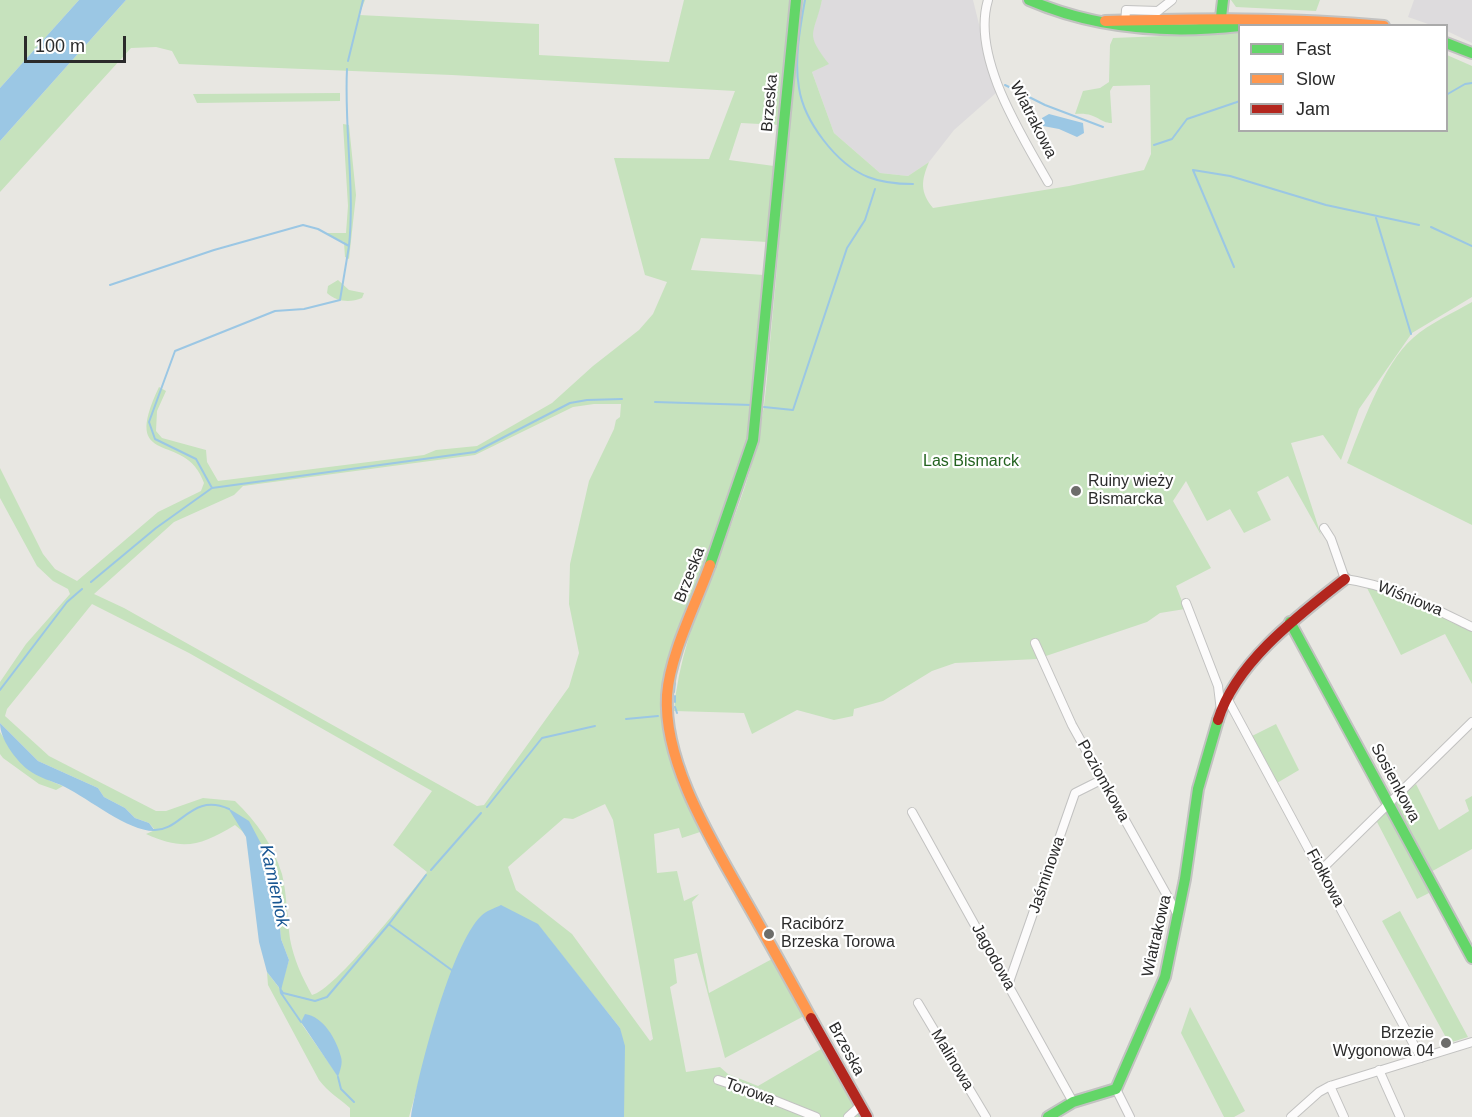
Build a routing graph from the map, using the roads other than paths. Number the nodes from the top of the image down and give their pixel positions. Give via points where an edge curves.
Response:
1 (796, 0) edge
2 (988, 0) edge
3 (1029, 0) edge
4 (1172, 0) edge
5 (1223, 0) edge
6 (1228, 0) edge
7 (1268, 21) junction
8 (1225, 22) junction
9 (1125, 23) junction
10 (1251, 24) edge
11 (1364, 24) edge
12 (1238, 25) edge
13 (1448, 44) edge
14 (1472, 53) edge
15 (1048, 182) dead end
16 (1324, 528) dead end
17 (1345, 579) junction
18 (1186, 603) dead end
19 (1290, 622) junction
20 (1472, 627) edge
21 (1035, 643) dead end
22 (1218, 686) junction
23 (1229, 694) junction
24 (1221, 711) junction
25 (1472, 722) edge
26 (1101, 780) junction
27 (1389, 803) junction
28 (912, 812) dead end
29 (1321, 870) junction
30 (1178, 915) junction
31 (1472, 958) edge
32 (1008, 985) junction
33 (918, 1003) dead end
34 (1472, 1042) edge
35 (1421, 1058) junction
36 (1379, 1070) junction
37 (718, 1080) dead end
38 (1330, 1086) junction
39 (1116, 1089) junction
40 (1073, 1102) junction
41 (861, 1105) junction
42 (816, 1117) edge
43 (848, 1117) edge
44 (867, 1117) edge
45 (986, 1117) edge
46 (1048, 1117) edge
47 (1130, 1117) edge
48 (1291, 1117) edge
49 (1344, 1117) edge
50 (1400, 1117) edge

1 - 41 street, Brzeska via 753,440 675,658 667,705 678,763 712,842
2 - 15 street, Wiatrakowa via 985,22 994,75
3 - 9 street via 1070,16
4 - 9 street via 1158,11 1126,10
5 - 8 street
6 - 8 street
7 - 8 street
7 - 10 street
7 - 11 street
8 - 9 street
8 - 12 street
13 - 14 street
16 - 17 street
17 - 19 street, Wiatrakowa
17 - 20 street, Wiśniowa via 1422,602
18 - 22 street, Wiatrakowa
19 - 23 street, Wiatrakowa
19 - 27 street, Sosienkowa
21 - 26 street, Poziomkowa
22 - 23 street
22 - 24 street, Wiatrakowa
23 - 24 street, Wiatrakowa
23 - 29 street, Fiołkowa
24 - 30 street, Wiatrakowa via 1198,789
25 - 27 street
26 - 30 street, Poziomkowa
26 - 32 street, Jaśminowa via 1075,794
27 - 29 street
27 - 31 street, Sosienkowa
28 - 32 street, Jagodowa
29 - 35 street, Fiołkowa
30 - 39 street, Wiatrakowa via 1165,977
32 - 40 street, Jagodowa
33 - 45 street, Malinowa
34 - 35 street
35 - 36 street
36 - 38 street
36 - 50 street
37 - 42 street, Torowa
38 - 48 street
38 - 49 street
39 - 40 street
39 - 47 street
40 - 46 street
41 - 43 street
41 - 44 street, Brzeska

